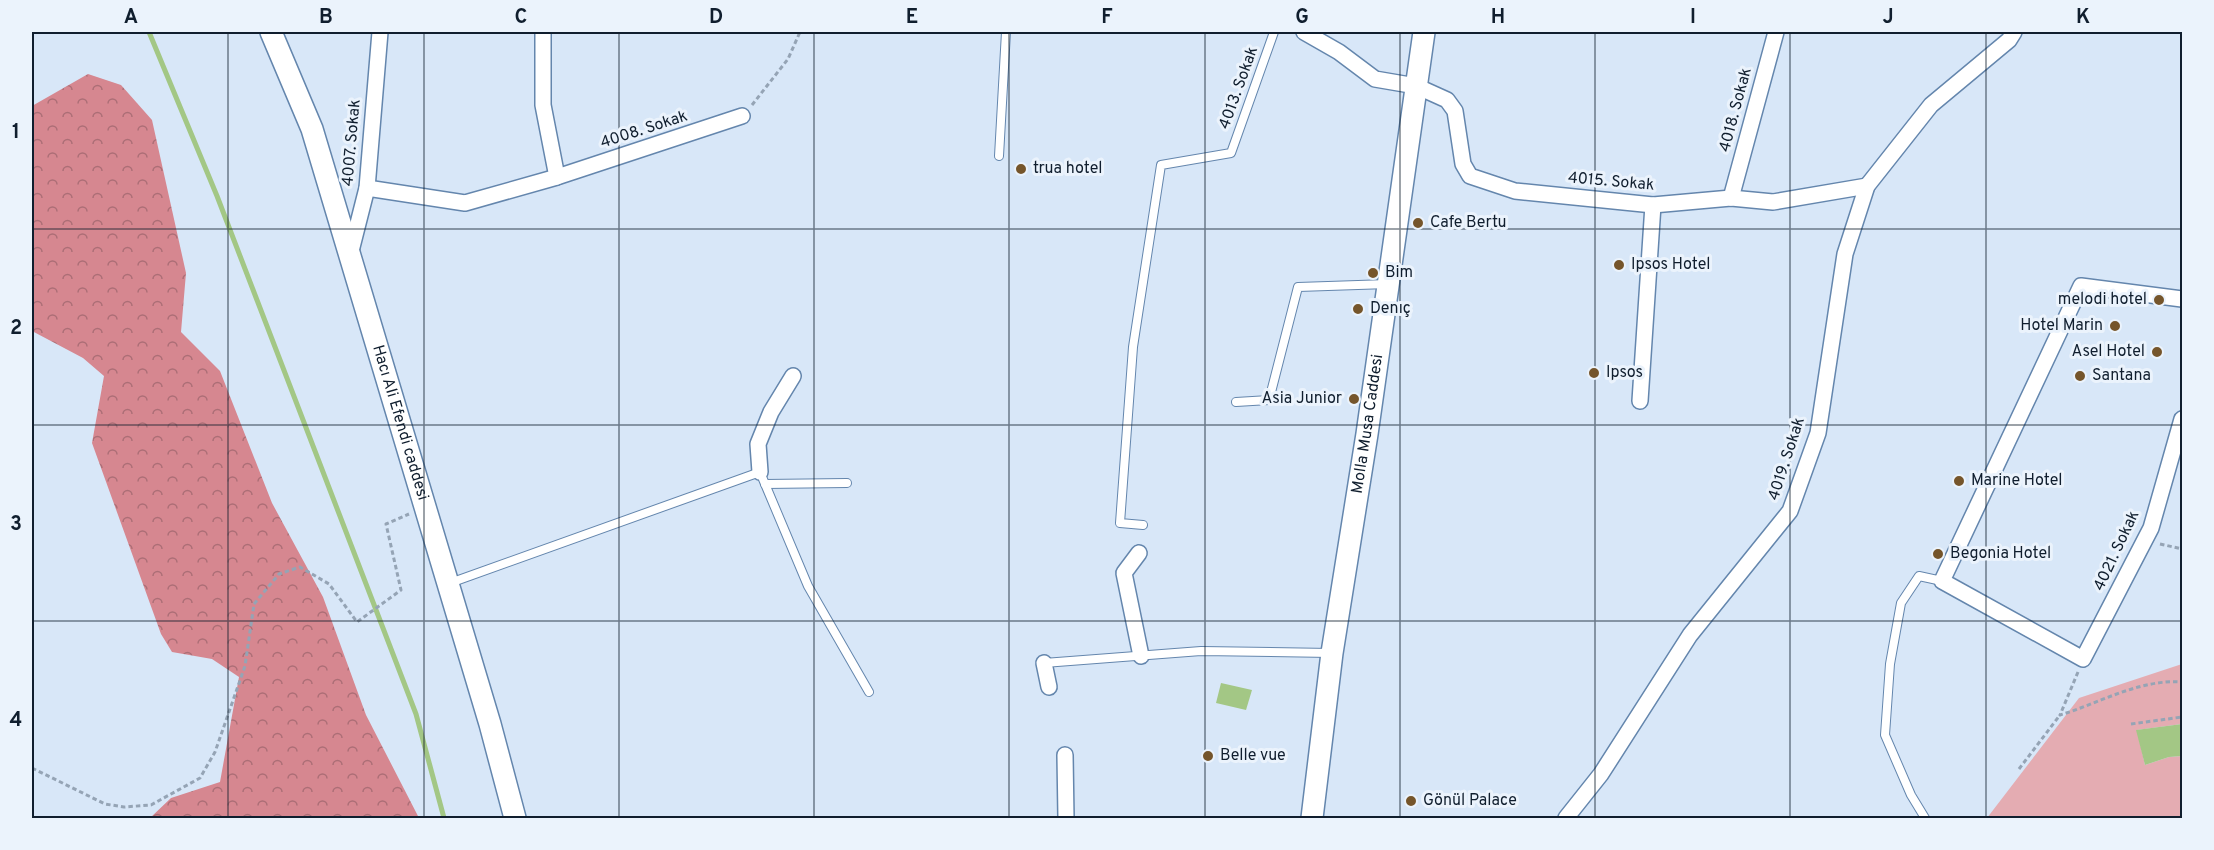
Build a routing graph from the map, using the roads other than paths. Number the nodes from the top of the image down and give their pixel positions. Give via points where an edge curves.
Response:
1 (271, 32) edge
2 (380, 32) edge
3 (543, 32) edge
4 (1006, 32) edge
5 (1274, 32) edge
6 (1304, 32) edge
7 (1424, 32) edge
8 (1776, 32) edge
9 (2014, 32) edge
10 (1416, 86) junction
11 (742, 116) road end
12 (999, 156) dead end
13 (557, 177) junction
14 (1867, 186) junction
15 (368, 188) junction
16 (1731, 198) junction
17 (1653, 205) junction
18 (350, 255) junction
19 (1388, 284) junction
20 (2182, 299) edge
21 (793, 376) dead end
22 (1640, 401) dead end
23 (1236, 402) dead end
24 (2182, 419) edge
25 (763, 478) junction
26 (847, 483) dead end
27 (1143, 525) dead end
28 (1139, 553) dead end
29 (1941, 582) junction
30 (448, 584) junction
31 (1332, 653) junction
32 (1141, 656) junction
33 (1044, 663) joint
34 (1049, 687) dead end
35 (869, 692) dead end
36 (1065, 755) dead end
37 (515, 819) edge
38 (1066, 819) edge
39 (1312, 819) edge
40 (1566, 819) edge
41 (1925, 819) edge

1 - 18 street, Hacı Ali Efendi caddesi via 312,129
2 - 15 street, 4007. Sokak
3 - 13 street via 543,105
4 - 12 lane
5 - 27 lane, 4013. Sokak via 1231,153 1161,165 1133,347 1120,523
6 - 10 street via 1376,79
7 - 10 street, Molla Musa Caddesi
8 - 16 street, 4018. Sokak
9 - 14 street, 4019. Sokak via 1931,105
10 - 17 street, 4015. Sokak via 1447,100 1455,111 1463,164 1470,176 1515,191
10 - 19 street, Molla Musa Caddesi
11 - 13 street, 4008. Sokak
13 - 15 street, 4008. Sokak via 465,203
14 - 16 street, 4015. Sokak via 1773,202
14 - 40 street, 4019. Sokak via 1845,254 1818,433 1790,511 1690,634 1601,774
15 - 18 street, 4007. Sokak
16 - 17 street, 4015. Sokak
17 - 22 street
18 - 30 street, Hacı Ali Efendi caddesi
19 - 23 lane via 1298,287 1269,400
19 - 31 street, Molla Musa Caddesi
20 - 29 street via 2081,286
21 - 25 street via 771,412 758,444
24 - 29 street, 4021. Sokak via 2151,528 2084,659
25 - 26 lane
25 - 30 lane
25 - 35 lane via 808,586
28 - 32 street via 1124,573
29 - 41 lane via 1919,576 1901,603 1890,664 1885,735
30 - 37 street, Hacı Ali Efendi caddesi
31 - 32 lane via 1201,651
31 - 39 street, Molla Musa Caddesi
32 - 33 lane
33 - 34 street
36 - 38 street

